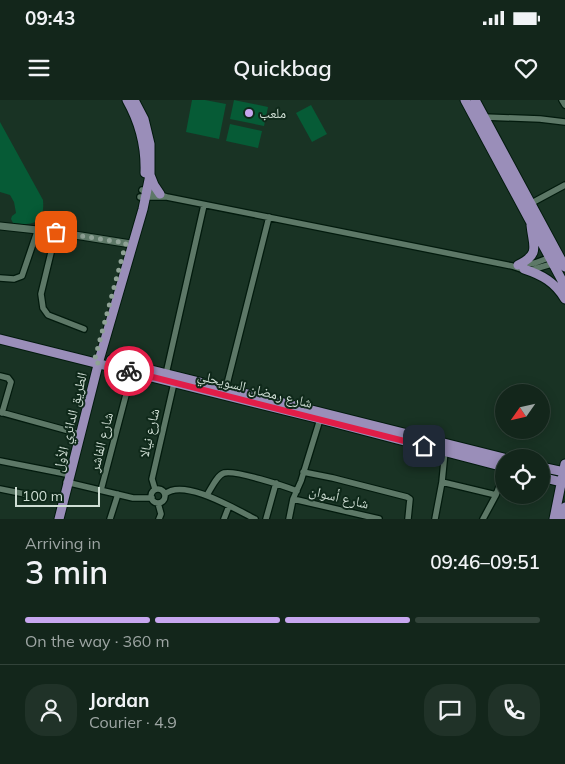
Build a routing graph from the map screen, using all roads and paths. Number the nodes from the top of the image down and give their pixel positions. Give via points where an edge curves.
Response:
1 (127, 100) edge
2 (134, 100) edge
3 (465, 100) edge
4 (475, 100) edge
5 (562, 100) edge
6 (565, 105) edge
7 (484, 117) junction
8 (565, 122) edge
9 (150, 175) junction
10 (565, 185) edge
11 (144, 194) junction
12 (161, 196) junction
13 (204, 205) junction
14 (527, 205) junction
15 (143, 209) junction
16 (269, 217) junction
17 (530, 220) junction
18 (0, 226) edge
19 (38, 230) junction
20 (56, 232) junction
21 (128, 244) junction
22 (558, 261) edge
23 (518, 267) junction
24 (0, 278) edge
25 (565, 286) edge
26 (565, 299) edge
27 (84, 329) dead end
28 (0, 334) edge
29 (0, 340) edge
30 (97, 360) junction
31 (132, 372) junction
32 (166, 374) junction
33 (0, 376) edge
34 (174, 383) junction
35 (226, 388) junction
36 (1, 412) edge
37 (321, 416) junction
38 (78, 434) junction
39 (445, 451) junction
40 (495, 456) edge
41 (0, 461) edge
42 (495, 465) edge
43 (550, 467) edge
44 (565, 469) edge
45 (303, 472) junction
46 (68, 478) junction
47 (550, 479) edge
48 (442, 482) junction
49 (563, 482) edge
50 (276, 483) junction
51 (0, 489) edge
52 (155, 489) junction
53 (101, 490) junction
54 (297, 491) junction
55 (25, 494) dead end
56 (118, 494) junction
57 (165, 494) junction
58 (207, 495) junction
59 (495, 495) edge
60 (495, 497) edge
61 (152, 498) junction
62 (293, 499) junction
63 (158, 503) junction
64 (230, 506) junction
65 (565, 507) edge
66 (55, 519) edge
67 (59, 519) edge
68 (110, 519) edge
69 (159, 519) edge
70 (224, 519) edge
71 (255, 519) edge
72 (266, 519) edge
73 (289, 519) edge
74 (379, 519) edge
75 (408, 519) edge
76 (435, 519) edge
77 (483, 519) edge
78 (554, 519) edge
79 (562, 519) edge

1 - 11 main road, الطريق الدائري الأول via 143,142
2 - 9 main road, الطريق الدائري الأول via 148,132
3 - 14 main road
4 - 7 main road
5 - 6 street
7 - 8 street
7 - 14 main road
9 - 11 main road, الطريق الدائري الأول
9 - 12 main road
10 - 14 street
11 - 12 street
11 - 15 main road, الطريق الدائري الأول
11 - 21 main road, الطريق الدائري الأول
12 - 13 street
12 - 15 main road
13 - 16 street
13 - 32 street
14 - 17 main road
14 - 22 main road
15 - 21 main road, الطريق الدائري الأول
16 - 23 street
16 - 35 street
17 - 22 main road
17 - 23 main road via 534,251
18 - 19 street
19 - 20 street
19 - 24 street via 22,276
20 - 21 street
20 - 27 street via 41,294 43,308 48,315
21 - 30 main road, الطريق الدائري الأول
22 - 23 street
22 - 25 main road
23 - 26 main road via 546,278
28 - 30 main road, شارع رمضان السويحلي
29 - 30 main road, شارع رمضان السويحلي
30 - 31 main road, شارع رمضان السويحلي
30 - 32 main road, شارع رمضان السويحلي
30 - 38 main road, الطريق الدائري الأول
30 - 38 main road, الطريق الدائري الأول
31 - 34 main road, شارع رمضان السويحلي
31 - 53 street, شارع الفاشر
32 - 35 main road, شارع رمضان السويحلي
33 - 36 street via 11,382
34 - 37 main road, شارع رمضان السويحلي
34 - 52 street, شارع نيالا via 152,479
35 - 37 main road, شارع رمضان السويحلي
36 - 38 street
37 - 39 main road, شارع رمضان السويحلي
37 - 40 main road, شارع رمضان السويحلي
37 - 45 street
38 - 46 main road
39 - 42 main road, شارع رمضان السويحلي
39 - 48 street
41 - 46 street
43 - 44 main road
44 - 49 main road
45 - 54 street
45 - 75 street via 407,497 411,504
46 - 53 street
46 - 66 main road
46 - 67 main road, الطريق الدائري الأول
47 - 49 main road
48 - 59 street
48 - 76 street
49 - 78 main road
50 - 54 street
50 - 58 street via 224,473
50 - 72 street
51 - 55 street
52 - 57 street via 161,489
52 - 61 street
53 - 56 street
54 - 62 street
56 - 61 street
56 - 68 street
57 - 58 street via 177,489
57 - 63 street via 164,500
58 - 64 street
60 - 77 street
61 - 63 street
62 - 73 street
62 - 74 street, شارع أسوان
63 - 69 street
64 - 70 street
64 - 71 street
65 - 79 main road

